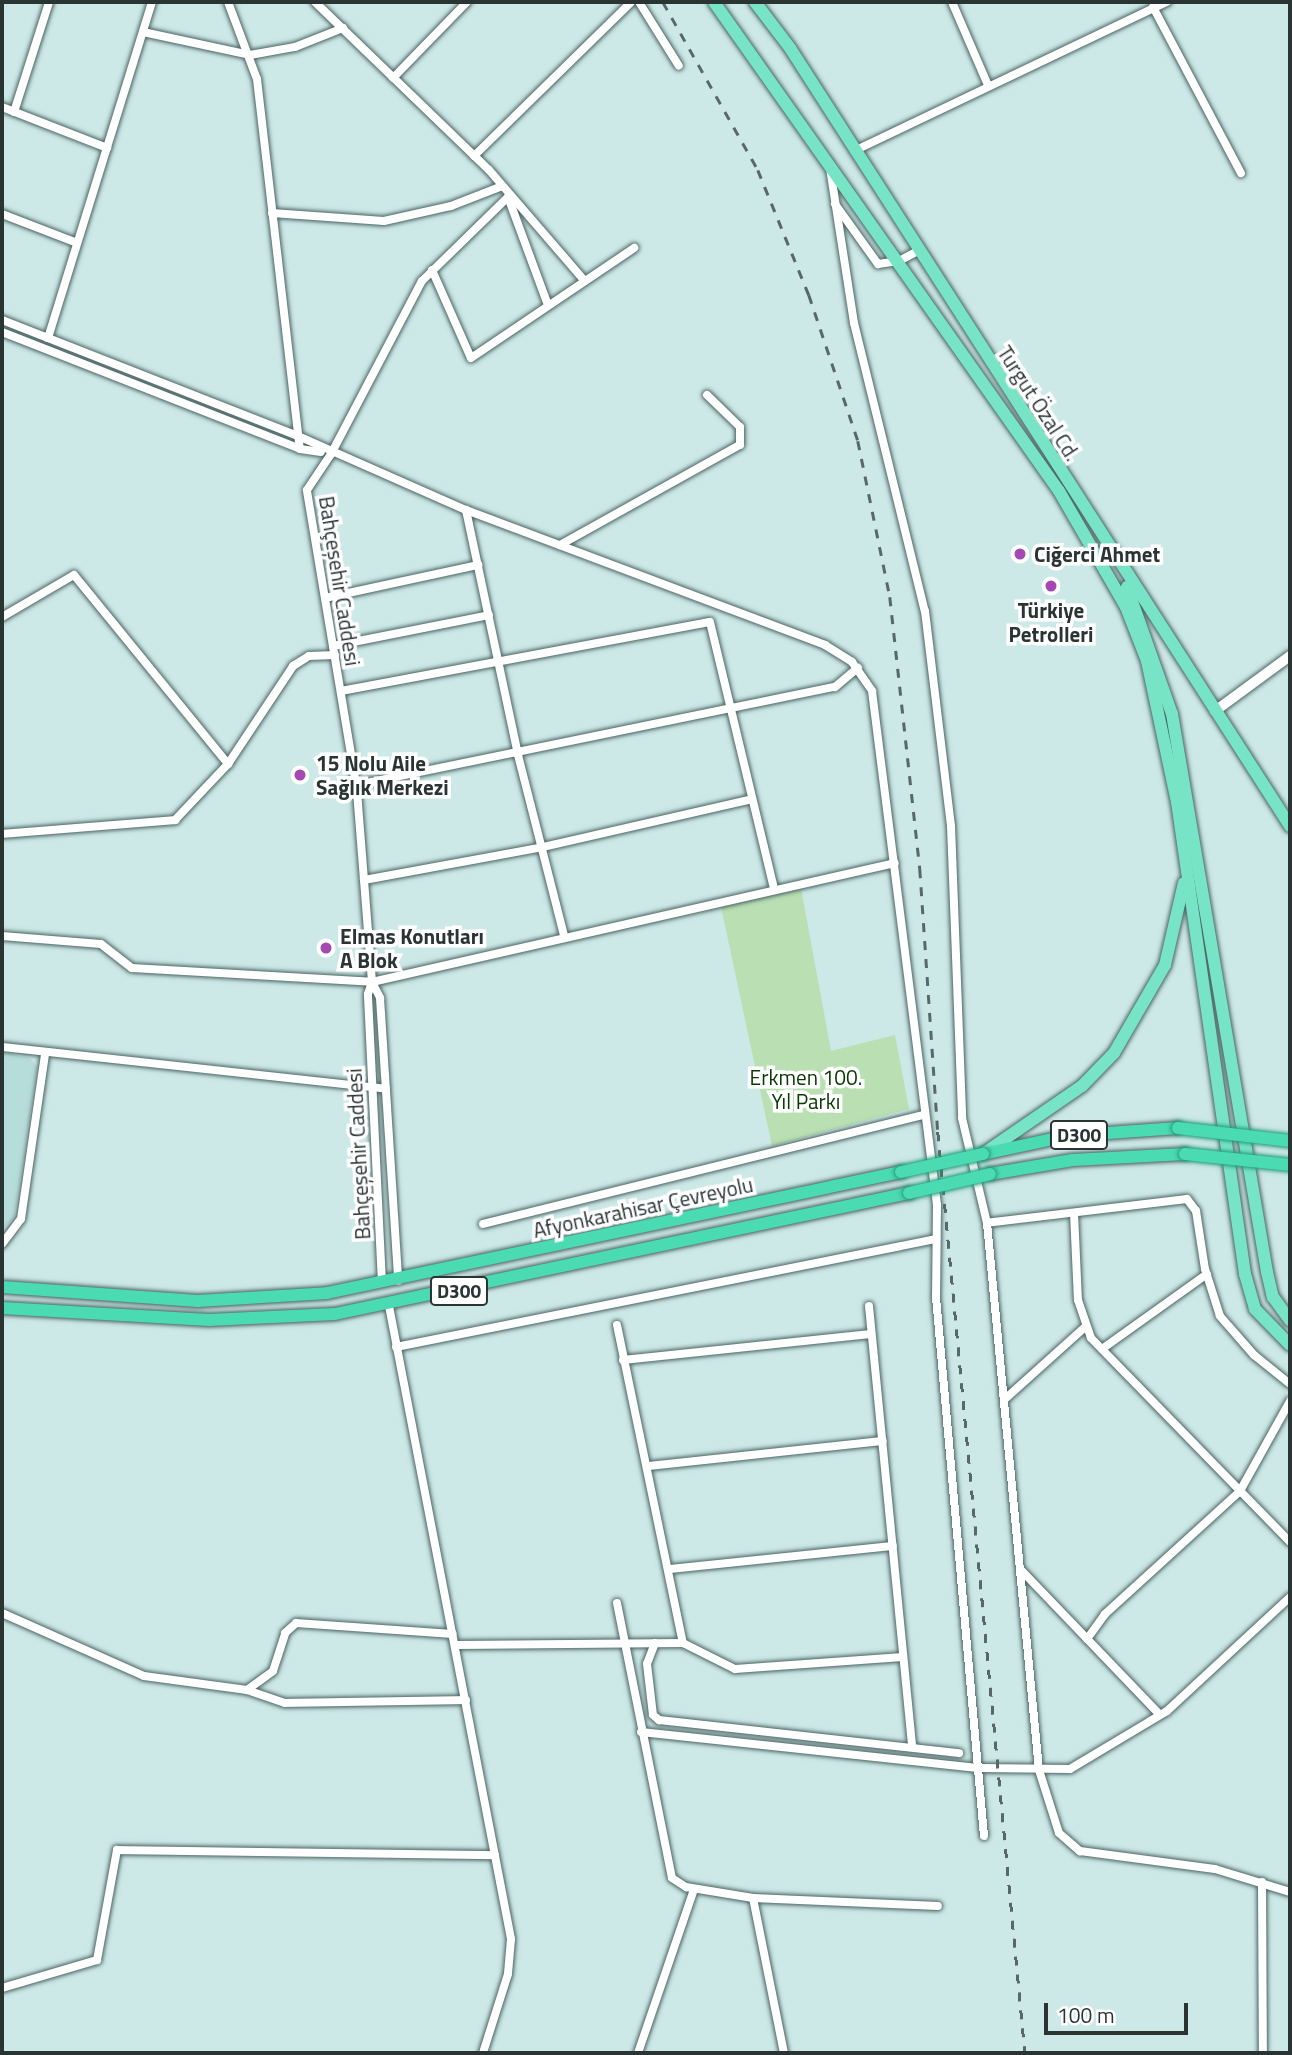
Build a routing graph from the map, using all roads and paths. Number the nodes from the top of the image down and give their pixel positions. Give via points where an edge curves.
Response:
1 (49, 2) edge
2 (152, 2) edge
3 (228, 2) edge
4 (315, 2) edge
5 (467, 2) edge
6 (631, 2) edge
7 (639, 2) edge
8 (714, 2) edge
9 (755, 2) edge
10 (952, 2) edge
11 (1167, 2) edge
12 (1153, 7) junction
13 (343, 28) junction
14 (143, 32) junction
15 (250, 55) junction
16 (679, 66) dead end
17 (393, 78) junction
18 (988, 85) junction
19 (2, 107) edge
20 (14, 112) junction
21 (107, 148) junction
22 (854, 151) junction
23 (474, 156) junction
24 (829, 162) junction
25 (1241, 173) dead end
26 (500, 187) junction
27 (508, 197) junction
28 (833, 201) junction
29 (272, 213) junction
30 (2, 214) edge
31 (77, 243) junction
32 (634, 248) dead end
33 (918, 251) junction
34 (899, 261) junction
35 (432, 270) junction
36 (584, 280) junction
37 (548, 305) junction
38 (2, 320) edge
39 (2, 332) edge
40 (48, 338) junction
41 (707, 395) dead end
42 (298, 436) junction
43 (300, 449) junction
44 (331, 454) junction
45 (466, 510) junction
46 (560, 545) junction
47 (1116, 559) junction
48 (478, 565) junction
49 (325, 598) junction
50 (489, 615) junction
51 (2, 617) edge
52 (334, 650) junction
53 (1290, 656) edge
54 (498, 661) junction
55 (858, 668) junction
56 (341, 691) junction
57 (731, 709) junction
58 (1215, 711) junction
59 (518, 755) junction
60 (228, 764) junction
61 (356, 785) junction
62 (751, 799) junction
63 (1290, 826) edge
64 (2, 834) edge
65 (544, 847) junction
66 (895, 863) junction
67 (1187, 873) junction
68 (364, 880) junction
69 (774, 889) junction
70 (2, 936) edge
71 (564, 936) junction
72 (372, 982) junction
73 (2, 1047) edge
74 (45, 1054) junction
75 (372, 1087) junction
76 (386, 1089) junction
77 (925, 1115) junction
78 (1290, 1141) edge
79 (983, 1154) junction
80 (1290, 1165) edge
81 (1074, 1213) junction
82 (987, 1223) junction
83 (483, 1224) dead end
84 (936, 1239) junction
85 (2, 1244) edge
86 (1207, 1274) junction
87 (398, 1280) junction
88 (383, 1283) junction
89 (2, 1287) edge
90 (388, 1306) junction
91 (869, 1306) dead end
92 (2, 1308) edge
93 (1290, 1320) edge
94 (617, 1325) dead end
95 (1085, 1327) junction
96 (871, 1334) junction
97 (1290, 1345) edge
98 (396, 1347) junction
99 (1102, 1349) junction
100 (623, 1360) junction
101 (1290, 1384) edge
102 (1006, 1398) junction
103 (1290, 1401) edge
104 (883, 1441) junction
105 (648, 1466) junction
106 (1240, 1491) junction
107 (1290, 1542) edge
108 (893, 1546) junction
109 (669, 1569) junction
110 (1021, 1571) junction
111 (1290, 1597) edge
112 (617, 1603) dead end
113 (2, 1613) edge
114 (453, 1634) junction
115 (1087, 1639) junction
116 (624, 1643) junction
117 (655, 1643) junction
118 (683, 1643) junction
119 (456, 1645) junction
120 (903, 1657) junction
121 (247, 1690) junction
122 (466, 1700) junction
123 (1160, 1715) junction
124 (641, 1732) junction
125 (912, 1747) junction
126 (959, 1753) dead end
127 (980, 1768) junction
128 (1039, 1770) junction
129 (984, 1836) dead end
130 (495, 1853) junction
131 (1262, 1882) junction
132 (694, 1889) junction
133 (1290, 1892) edge
134 (753, 1898) junction
135 (938, 1906) dead end
136 (2, 1988) edge
137 (486, 2053) edge
138 (638, 2053) edge
139 (784, 2053) edge
140 (1263, 2053) edge

1 - 20 street
2 - 14 street
3 - 15 street
4 - 13 street
5 - 17 street
6 - 23 street
7 - 16 street
8 - 24 main road, Turgut Özal Cd.
9 - 22 main road, Turgut Özal Cd.
10 - 18 street
11 - 12 street
12 - 18 street
12 - 25 street
13 - 15 street via 295,47
13 - 17 street
14 - 15 street
14 - 21 street
15 - 29 street via 257,79
17 - 23 street
18 - 22 street
19 - 20 street
20 - 21 street
21 - 31 street
22 - 33 main road, Turgut Özal Cd.
23 - 26 street
24 - 28 street
24 - 34 main road, Turgut Özal Cd.
26 - 27 street
26 - 29 street via 451,206 384,221
27 - 35 street, Bahçeşehir Caddesi
27 - 36 street
27 - 37 street
28 - 34 street via 878,264
28 - 82 street via 854,323 925,611 951,826 962,1118
29 - 42 street
30 - 31 street
31 - 40 street
32 - 36 street
33 - 34 street
33 - 47 main road, Turgut Özal Cd.
34 - 67 main road, Turgut Özal Cd. via 1059,491 1102,561 1147,661
35 - 37 street via 471,358
35 - 44 street, Bahçeşehir Caddesi
36 - 37 street
38 - 40 street
39 - 43 street
40 - 42 street
41 - 46 street via 740,427 740,445
42 - 43 street
42 - 44 street
43 - 44 street
44 - 45 street
44 - 49 street, Bahçeşehir Caddesi via 307,490
45 - 46 street
45 - 48 street
46 - 55 street via 825,645
47 - 58 main road, Turgut Özal Cd.
47 - 93 main road via 1172,714 1267,1272 1273,1297
48 - 49 street
48 - 50 street
49 - 52 street, Bahçeşehir Caddesi
50 - 52 street
50 - 54 street
51 - 60 street via 74,575
52 - 56 street, Bahçeşehir Caddesi
52 - 60 street via 293,666
53 - 58 street
54 - 56 street
54 - 57 street via 710,622
54 - 59 street
55 - 57 street via 835,687
55 - 66 street via 876,706
56 - 61 street, Bahçeşehir Caddesi
57 - 59 street
57 - 62 street
58 - 63 main road, Turgut Özal Cd.
59 - 61 street
59 - 65 street
60 - 64 street via 176,820
61 - 68 street, Bahçeşehir Caddesi
62 - 65 street
62 - 69 street
65 - 68 street
65 - 71 street
66 - 69 street
66 - 77 street
67 - 79 main road via 1165,965 1120,1045 1082,1086
67 - 97 main road, Turgut Özal Cd. via 1245,1273 1255,1309
68 - 72 street, Bahçeşehir Caddesi
69 - 71 street
70 - 72 street via 101,944 132,968
71 - 72 street
72 - 75 street, Bahçeşehir Caddesi via 368,994
72 - 76 street, Bahçeşehir Caddesi via 380,998
73 - 74 street
74 - 75 street
74 - 85 street via 21,1219
75 - 76 street
75 - 88 street, Bahçeşehir Caddesi
76 - 87 street, Bahçeşehir Caddesi
77 - 83 street
77 - 84 street via 937,1205
78 - 79 highway, Afyonkarahisar Çevreyolu / D300, bridge via 1178,1128 1066,1136
79 - 87 highway, Afyonkarahisar Çevreyolu / D300, bridge
80 - 90 highway, Afyonkarahisar Çevreyolu / D300, bridge via 1185,1154 1073,1160 990,1174
81 - 82 street
81 - 86 street via 1188,1199 1196,1211
81 - 95 street via 1078,1300
82 - 102 street
84 - 98 street
84 - 127 street via 936,1297
86 - 99 street
86 - 101 street via 1220,1315 1254,1355
87 - 88 highway, Afyonkarahisar Çevreyolu / D300
88 - 89 highway, Afyonkarahisar Çevreyolu / D300 via 295,1296 198,1301
90 - 92 highway, Afyonkarahisar Çevreyolu / D300 via 277,1319 209,1320
90 - 98 street
91 - 96 street
94 - 100 street
95 - 99 street
95 - 102 street
96 - 100 street
96 - 104 street
98 - 114 street
99 - 106 street
100 - 105 street
102 - 110 street
103 - 106 street
104 - 105 street
104 - 108 street
105 - 109 street
106 - 107 street
106 - 115 street via 1105,1614
108 - 109 street
108 - 120 street
109 - 118 street
110 - 115 street
110 - 128 street
111 - 123 street
112 - 116 street
113 - 121 street via 144,1676
114 - 119 street
114 - 121 street via 296,1623 285,1633 273,1671
115 - 123 street
116 - 117 street
116 - 119 street
116 - 124 street
117 - 118 street
117 - 125 street via 647,1664 653,1715 659,1720
118 - 120 street via 734,1669
119 - 122 street
120 - 125 street
121 - 122 street via 285,1703
122 - 130 street
123 - 128 street via 1070,1769
124 - 127 street
124 - 132 street via 668,1867 672,1878
125 - 126 street
127 - 128 street
127 - 129 street
128 - 131 street via 1059,1833 1072,1848 1186,1864
130 - 136 street via 117,1850 97,1960
130 - 137 street via 511,1956
131 - 133 street
131 - 140 street
132 - 134 street
132 - 138 street
134 - 135 street
134 - 139 street

